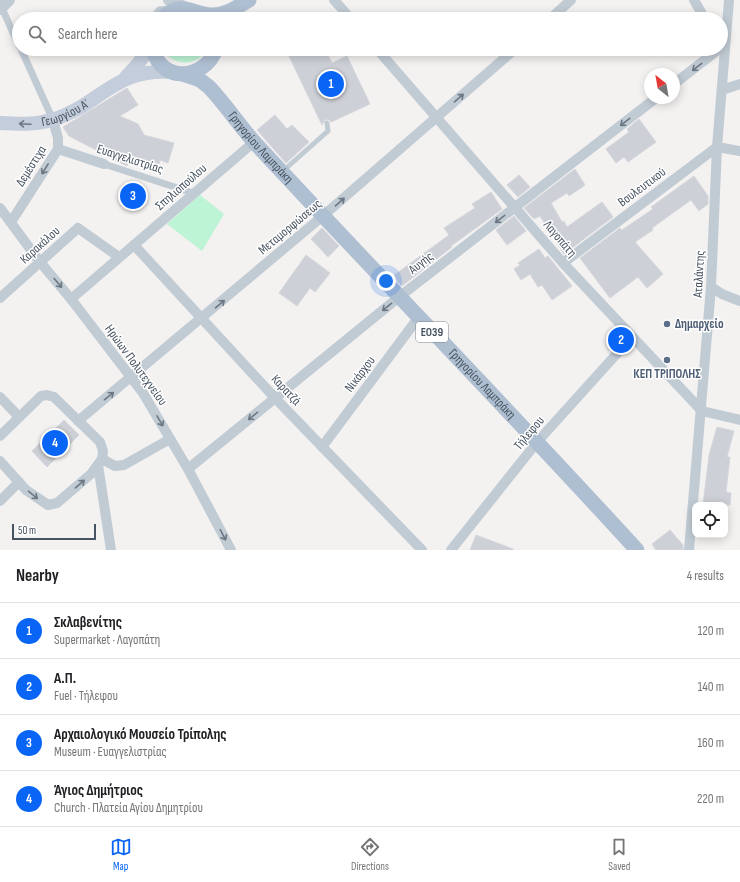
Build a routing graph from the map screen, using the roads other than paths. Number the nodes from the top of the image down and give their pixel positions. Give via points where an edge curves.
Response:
1 (249, 0) edge
2 (334, 0) edge
3 (571, 0) edge
4 (694, 0) edge
5 (730, 0) edge
6 (3, 5) edge
7 (188, 10) edge
8 (155, 12) edge
9 (178, 12) edge
10 (232, 12) edge
11 (345, 12) edge
12 (558, 12) edge
13 (701, 12) edge
14 (728, 12) edge
15 (12, 28) edge
16 (23, 56) edge
17 (143, 56) edge
18 (156, 56) edge
19 (213, 56) edge
20 (214, 56) edge
21 (383, 56) edge
22 (507, 56) edge
23 (709, 56) edge
24 (721, 56) edge
25 (177, 73) junction
26 (680, 79) edge
27 (123, 80) junction
28 (740, 84) edge
29 (722, 90) junction
30 (215, 94) junction
31 (648, 104) edge
32 (438, 117) junction
33 (53, 120) junction
34 (0, 123) edge
35 (326, 123) dead end
36 (254, 142) junction
37 (717, 147) junction
38 (58, 148) junction
39 (740, 151) edge
40 (104, 164) joint
41 (282, 172) junction
42 (193, 193) junction
43 (516, 207) junction
44 (0, 208) edge
45 (324, 215) junction
46 (12, 222) junction
47 (134, 244) junction
48 (119, 257) junction
49 (40, 262) junction
50 (563, 263) junction
51 (711, 287) junction
52 (399, 297) junction
53 (0, 298) edge
54 (71, 299) junction
55 (740, 301) edge
56 (418, 318) junction
57 (202, 319) junction
58 (631, 338) junction
59 (131, 378) junction
60 (0, 397) edge
61 (275, 398) junction
62 (702, 411) junction
63 (19, 417) junction
64 (740, 420) edge
65 (78, 421) junction
66 (0, 436) edge
67 (170, 439) junction
68 (538, 441) junction
69 (322, 447) junction
70 (0, 461) edge
71 (100, 462) junction
72 (188, 469) junction
73 (19, 482) junction
74 (0, 501) edge
75 (112, 550) edge
76 (231, 550) edge
77 (422, 550) edge
78 (452, 550) edge
79 (637, 550) edge
80 (688, 550) edge

1 - 10 main road
2 - 11 street
3 - 12 street
4 - 13 street
5 - 14 street, Αταλάντης
6 - 15 street
7 - 8 lane via 164,7
7 - 9 main road
16 - 33 street
17 - 27 main road, Γεωργίου Α΄
18 - 25 main road via 163,67
19 - 25 main road via 203,68 193,73
20 - 30 main road, Γρηγορίου Λαμπράκη / ΕΟ39 via 210,74
21 - 32 street, Λαγοπάτη
32 -> 22 street, Μεταμορφώσεως
23 -> 26 street
24 - 29 street, Αταλάντης
25 - 27 main road, Γεωργίου Α΄ via 148,71
25 - 30 main road, Γρηγορίου Λαμπράκη / ΕΟ39 via 200,80
27 - 33 main road, Γεωργίου Α΄
28 - 29 street
29 - 37 street, Αταλάντης
30 - 36 main road, Γρηγορίου Λαμπράκη / ΕΟ39
31 -> 43 street, Αυγής
32 - 43 street, Λαγοπάτη
45 -> 32 street, Μεταμορφώσεως
33 -> 34 main road, Γεωργίου Α΄ via 33,125
33 - 38 street, Δεμέστιχα
35 - 41 lane via 328,131
36 - 41 main road, Γρηγορίου Λαμπράκη / ΕΟ39
36 - 42 street, Σπηλιοπούλου
37 - 39 street
37 - 50 street, Βουλευτικού
37 - 51 street, Αταλάντης
38 - 40 street, Ευαγγελιστρίας
38 -> 46 street, Δεμέστιχα
40 - 42 street, Ευαγγελιστρίας
41 - 45 main road, Γρηγορίου Λαμπράκη / ΕΟ39
42 - 47 street, Σπηλιοπούλου
43 - 50 street, Λαγοπάτη
43 -> 52 street, Αυγής
44 - 46 street, Ηρώων Πολυτεχνείου
45 - 52 main road, Γρηγορίου Λαμπράκη / ΕΟ39
57 -> 45 street, Μεταμορφώσεως
46 - 49 street, Ηρώων Πολυτεχνείου
47 - 48 street, Σπηλιοπούλου
47 - 57 street, Καρατζά
48 - 49 street, Καρακάλου via 78,228
48 - 54 street, Σπηλιοπούλου
49 - 53 street, Καρακάλου
49 -> 54 street, Ηρώων Πολυτεχνείου
50 - 58 street, Λαγοπάτη
51 - 55 street
51 - 62 street, Αταλάντης
52 - 56 main road, Γρηγορίου Λαμπράκη / ΕΟ39
52 -> 61 street, Αυγής
54 - 59 street, Ηρώων Πολυτεχνείου
56 - 68 main road, Γρηγορίου Λαμπράκη / ΕΟ39
56 - 69 street, Νικάρχου
57 - 59 street, Μεταμορφώσεως
57 - 61 street, Καρατζά
58 - 62 street, Λαγοπάτη
58 - 68 street, Τήλεφου
65 -> 59 street, Μεταμορφώσεως
59 -> 67 street, Ηρώων Πολυτεχνείου via 143,393
60 - 63 street
61 - 69 street, Καρατζά
61 -> 72 street, Αυγής
62 - 64 street
62 - 80 street, Αταλάντης
63 - 65 street via 41,396 47,395 54,397
63 - 66 street
65 - 71 street via 100,442 103,451
67 - 71 street via 124,465
67 - 72 street, Ηρώων Πολυτεχνείου
68 - 78 street, Τήλεφου
68 - 79 main road, Γρηγορίου Λαμπράκη / ΕΟ39
69 - 77 street, Καρατζά
70 - 73 street
73 -> 71 street via 48,505 57,503 91,474
71 - 75 street
72 -> 76 street, Ηρώων Πολυτεχνείου
73 - 74 street

